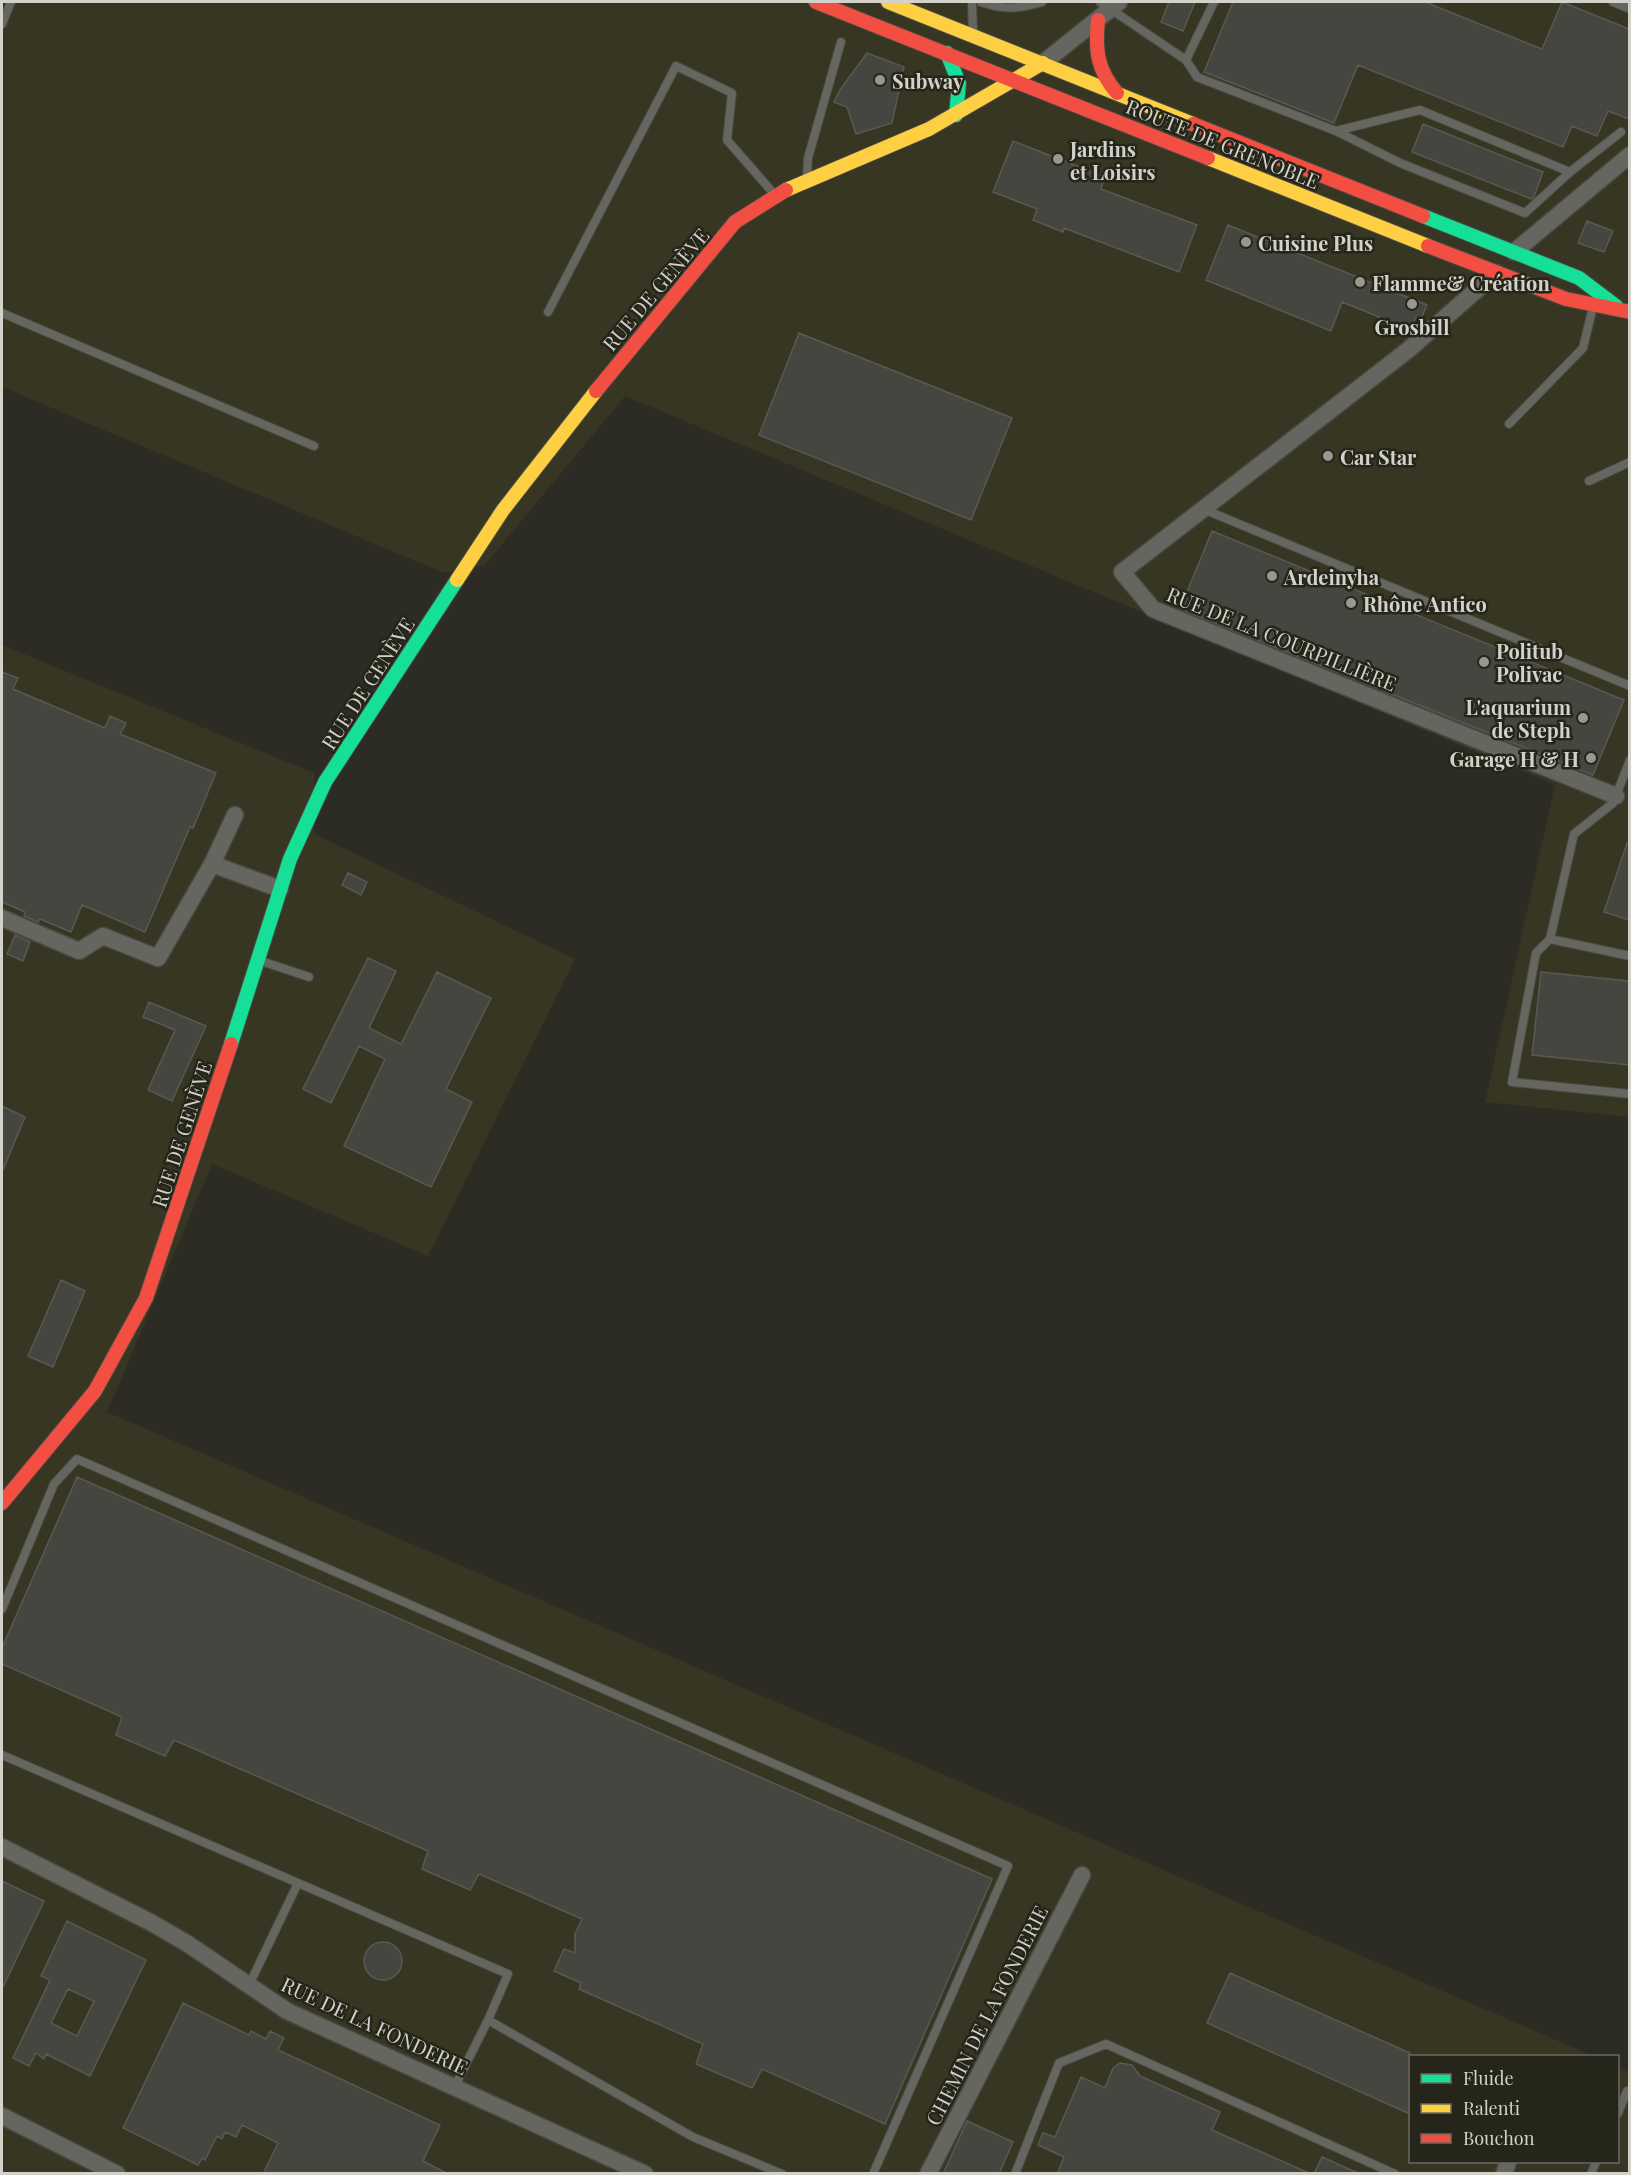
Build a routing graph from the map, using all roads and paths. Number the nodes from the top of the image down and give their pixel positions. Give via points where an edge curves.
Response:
1 (10, 2) edge
2 (816, 2) edge
3 (849, 2) edge
4 (888, 2) edge
5 (972, 2) edge
6 (981, 2) edge
7 (1042, 2) edge
8 (1214, 2) edge
9 (1612, 2) edge
10 (1107, 8) edge
11 (1629, 9) edge
12 (2, 24) edge
13 (973, 35) junction
14 (841, 42) dead end
15 (947, 53) junction
16 (1186, 60) junction
17 (1043, 63) junction
18 (1017, 81) junction
19 (1117, 93) junction
20 (956, 115) junction
21 (1336, 131) junction
22 (1622, 132) dead end
23 (1629, 155) edge
24 (1316, 172) junction
25 (1570, 172) junction
26 (807, 180) junction
27 (775, 196) junction
28 (1514, 252) junction
29 (1496, 273) junction
30 (1594, 304) junction
31 (1624, 310) edge
32 (548, 312) dead end
33 (2, 313) edge
34 (1509, 424) dead end
35 (314, 446) dead end
36 (1629, 462) edge
37 (1589, 481) dead end
38 (1202, 509) junction
39 (1629, 687) edge
40 (1629, 760) edge
41 (1616, 796) junction
42 (235, 815) dead end
43 (212, 864) junction
44 (280, 889) junction
45 (2, 918) edge
46 (1550, 939) junction
47 (1629, 956) edge
48 (257, 960) junction
49 (309, 977) dead end
50 (1629, 1094) edge
51 (2, 1503) edge
52 (2, 1609) edge
53 (2, 1755) edge
54 (2, 1847) edge
55 (1082, 1875) dead end
56 (298, 1883) junction
57 (249, 1985) junction
58 (488, 2020) junction
59 (455, 2086) junction
60 (1629, 2091) edge
61 (1619, 2109) edge
62 (2, 2116) edge
63 (117, 2174) edge
64 (645, 2174) edge
65 (782, 2174) edge
66 (873, 2174) edge
67 (928, 2174) edge
68 (1015, 2174) edge
69 (1395, 2174) edge

1 - 12 lane
2 - 15 main road, ROUTE DE GRENOBLE
3 - 17 main road via 979,51
4 - 13 main road, ROUTE DE GRENOBLE
5 - 13 lane
6 - 7 lane via 1001,9 1021,9
8 - 16 lane
9 - 11 lane
10 - 16 lane
10 - 17 street
10 - 19 main road via 1096,59 1104,80
13 - 17 main road, ROUTE DE GRENOBLE
14 - 26 lane via 808,158
15 - 18 main road, ROUTE DE GRENOBLE
15 - 20 main road via 957,68 960,92
16 - 21 lane via 1197,77
17 - 18 main road, RUE DE GENÈVE
17 - 19 main road, ROUTE DE GRENOBLE
18 - 20 main road, RUE DE GENÈVE
18 - 24 main road via 1080,93 1238,154
18 - 29 main road, ROUTE DE GRENOBLE
19 - 24 main road, ROUTE DE GRENOBLE
20 - 26 main road, RUE DE GENÈVE
21 - 25 lane via 1420,110
21 - 25 lane via 1400,163 1525,213
22 - 25 lane
23 - 28 street
24 - 28 main road, ROUTE DE GRENOBLE
26 - 27 main road, RUE DE GENÈVE
27 - 32 lane via 727,140 732,93 676,66
27 - 44 main road, RUE DE GENÈVE via 735,222 652,320 503,510 325,782
28 - 31 main road, ROUTE DE GRENOBLE via 1579,278
29 - 30 main road, ROUTE DE GRENOBLE via 1566,299
29 - 38 street, RUE DE LA COURPILLIÈRE via 1408,350
30 - 31 main road, ROUTE DE GRENOBLE
30 - 34 lane via 1583,348
33 - 35 lane
36 - 37 lane
38 - 39 lane
38 - 41 street, RUE DE LA COURPILLIÈRE via 1122,572 1153,609
40 - 41 lane
41 - 46 lane via 1613,803 1574,834
42 - 43 street
43 - 44 street
43 - 45 street via 158,958 103,936 80,951
44 - 48 main road, RUE DE GENÈVE
46 - 47 lane
46 - 50 lane via 1536,953 1512,1082
48 - 49 lane
48 - 51 main road, RUE DE GENÈVE via 146,1298 95,1391
52 - 66 lane via 54,1484 77,1459 1008,1866
53 - 56 lane
54 - 57 street, RUE DE LA FONDERIE via 152,1923
55 - 67 street, CHEMIN DE LA FONDERIE
56 - 57 lane
56 - 58 lane via 508,1974
57 - 59 street, RUE DE LA FONDERIE via 287,2011
58 - 59 lane
58 - 65 lane via 693,2137
59 - 64 street, RUE DE LA FONDERIE
60 - 61 lane
62 - 63 street
68 - 69 lane via 1059,2063 1106,2044

